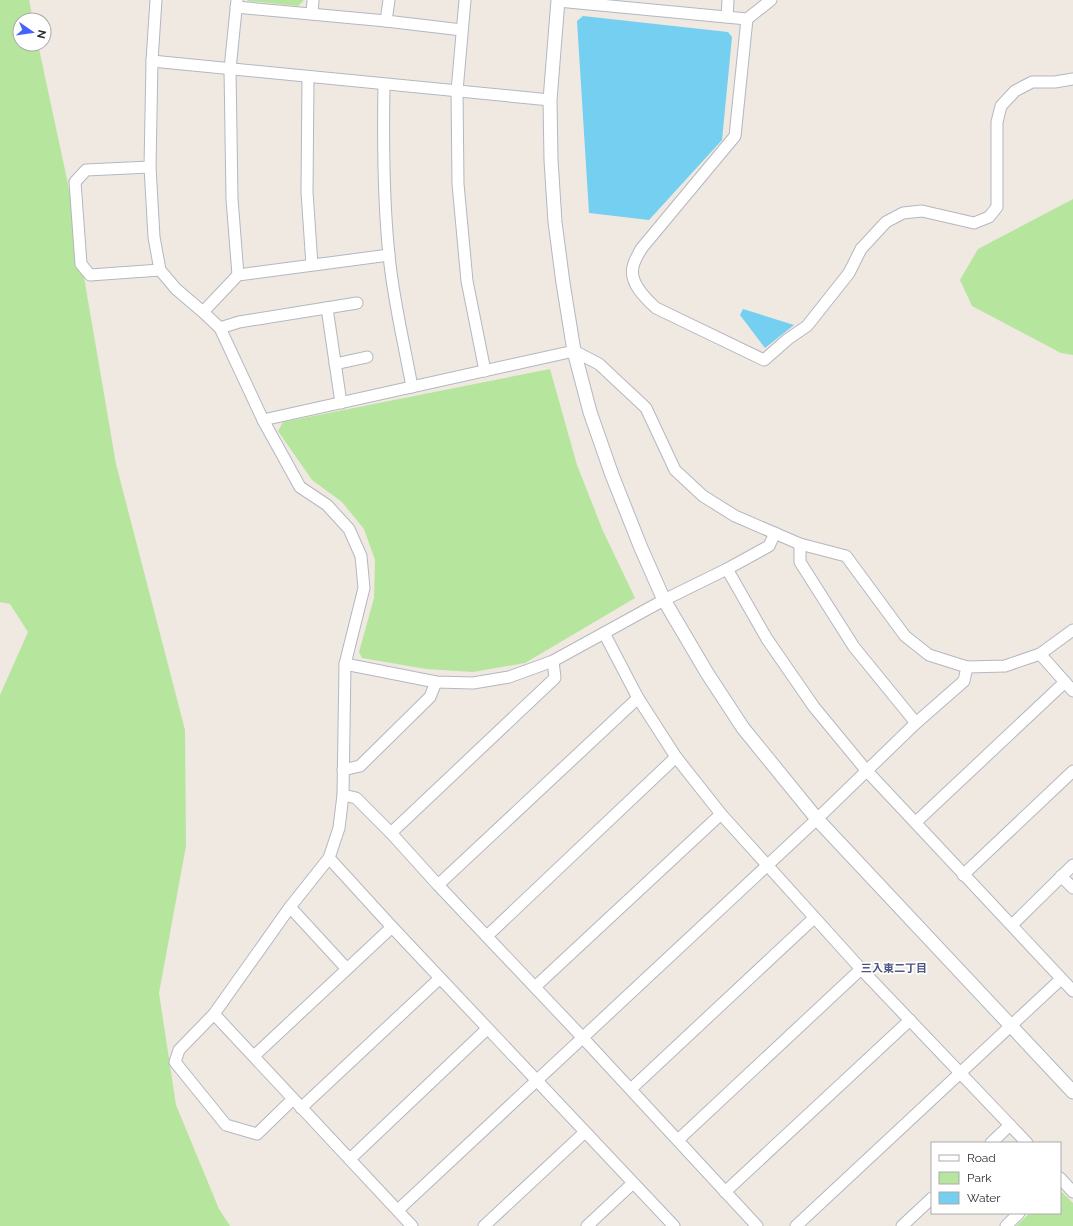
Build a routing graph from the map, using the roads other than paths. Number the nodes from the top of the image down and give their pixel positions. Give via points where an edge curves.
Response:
1 (156, 0) edge
2 (313, 0) edge
3 (388, 0) edge
4 (465, 0) edge
5 (728, 0) edge
6 (772, 0) edge
7 (558, 1) edge
8 (237, 4) edge
9 (643, 5) edge
10 (312, 14) junction
11 (727, 17) junction
12 (747, 19) junction
13 (386, 21) junction
14 (462, 30) junction
15 (152, 61) junction
16 (230, 69) junction
17 (308, 77) junction
18 (1073, 79) edge
19 (384, 85) junction
20 (457, 91) junction
21 (550, 100) junction
22 (150, 167) junction
23 (389, 255) junction
24 (312, 265) junction
25 (160, 270) junction
26 (238, 275) junction
27 (357, 303) dead end
28 (326, 308) junction
29 (203, 312) junction
30 (220, 328) junction
31 (574, 351) junction
32 (366, 357) dead end
33 (335, 364) junction
34 (485, 370) junction
35 (412, 387) junction
36 (341, 402) junction
37 (263, 420) junction
38 (775, 533) junction
39 (800, 544) junction
40 (727, 569) junction
41 (664, 600) junction
42 (1073, 630) edge
43 (604, 633) junction
44 (1040, 654) junction
45 (553, 661) junction
46 (345, 664) junction
47 (967, 667) junction
48 (436, 682) junction
49 (1065, 682) junction
50 (1073, 691) edge
51 (638, 698) junction
52 (916, 723) junction
53 (676, 757) junction
54 (343, 770) junction
55 (866, 770) junction
56 (1073, 771) edge
57 (343, 795) junction
58 (721, 814) junction
59 (817, 819) junction
60 (916, 822) junction
61 (391, 833) junction
62 (329, 858) junction
63 (1073, 865) edge
64 (766, 866) junction
65 (963, 875) junction
66 (1061, 876) junction
67 (438, 885) junction
68 (1073, 888) edge
69 (290, 907) junction
70 (814, 918) junction
71 (1012, 925) junction
72 (392, 927) junction
73 (487, 936) junction
74 (347, 969) junction
75 (861, 969) junction
76 (440, 978) junction
77 (1061, 979) junction
78 (536, 986) junction
79 (1073, 991) edge
80 (214, 1014) junction
81 (910, 1020) junction
82 (1010, 1026) junction
83 (487, 1029) junction
84 (583, 1038) junction
85 (254, 1056) junction
86 (961, 1072) junction
87 (536, 1080) junction
88 (631, 1089) junction
89 (1073, 1092) edge
90 (293, 1099) junction
91 (301, 1108) junction
92 (1010, 1125) junction
93 (585, 1132) junction
94 (678, 1140) junction
95 (992, 1142) edge
96 (1026, 1142) edge
97 (350, 1159) junction
98 (1061, 1179) edge
99 (633, 1183) junction
100 (725, 1192) junction
101 (1073, 1192) edge
102 (931, 1199) edge
103 (398, 1210) junction
104 (1018, 1214) edge
105 (412, 1226) edge
106 (484, 1226) edge
107 (587, 1226) edge
108 (674, 1226) edge
109 (757, 1226) edge
110 (796, 1226) edge
111 (902, 1226) edge
112 (1006, 1226) edge

1 - 15 street
2 - 10 street
3 - 13 street
4 - 14 street
5 - 11 street
6 - 12 street
7 - 9 street
7 - 21 street
8 - 10 street
8 - 16 street
9 - 11 street
10 - 13 street
11 - 12 street
12 - 18 street via 735,136 641,249 632,268 634,280 644,297 656,308 764,360 807,326 849,273 861,249 886,222 903,214 922,211 974,223 989,217 997,207 997,122 1001,106 1015,91 1032,82
13 - 14 street
14 - 20 street
15 - 16 street
15 - 22 street
16 - 17 street
16 - 26 street via 232,199
17 - 19 street
17 - 24 street via 307,192
19 - 20 street
19 - 23 street via 382,151
20 - 21 street
20 - 34 street via 458,184 467,281
21 - 31 street via 550,160 555,222
22 - 25 street via 154,237
22 - 25 street via 86,170 75,182 81,264 90,274
23 - 24 street
23 - 35 street
24 - 26 street
25 - 29 street via 176,289
26 - 29 street
27 - 28 street
28 - 30 street via 239,322
28 - 33 street
29 - 30 street
30 - 37 street
31 - 34 street
31 - 38 street via 599,364 646,408 675,470 703,496 735,516
31 - 41 street via 590,412 612,475
32 - 33 street
33 - 36 street
34 - 35 street
35 - 36 street
36 - 37 street
37 - 46 street via 300,487 327,505 349,529 361,556 364,588
38 - 39 street
38 - 40 street via 769,546
39 - 47 street via 846,556 905,636 929,655
39 - 52 street via 800,562 854,646
40 - 41 street
40 - 55 street via 767,639 801,689
41 - 43 street
41 - 59 street via 743,728
42 - 44 street
43 - 45 street
43 - 51 street
44 - 47 street via 1005,666
44 - 49 street
45 - 48 street via 510,676 473,683
45 - 61 street via 555,678
46 - 48 street
46 - 54 street
47 - 52 street via 964,681
48 - 54 street via 430,698 360,766
49 - 50 street
49 - 60 street
51 - 53 street
51 - 67 street
52 - 55 street
53 - 58 street
53 - 73 street
54 - 57 street
55 - 59 street
55 - 60 street
56 - 65 street
57 - 61 street via 356,798
57 - 62 street via 339,828
58 - 64 street
58 - 78 street
59 - 64 street
59 - 82 street
60 - 65 street
61 - 67 street
62 - 69 street
62 - 72 street
63 - 66 street
64 - 70 street
64 - 84 street
65 - 71 street
66 - 68 street
66 - 71 street
67 - 73 street
69 - 74 street
69 - 80 street
70 - 75 street
70 - 88 street
71 - 77 street
72 - 74 street
72 - 76 street
73 - 78 street
74 - 85 street
75 - 81 street
75 - 94 street
76 - 83 street
76 - 91 street
77 - 79 street
77 - 82 street
78 - 84 street
80 - 85 street
80 - 90 street via 180,1050 175,1062 226,1125 257,1134
81 - 86 street
81 - 100 street
82 - 86 street
82 - 89 street
83 - 87 street
83 - 97 street
84 - 87 street
84 - 88 street
85 - 90 street
86 - 92 street
86 - 110 street
87 - 93 street
87 - 103 street
88 - 94 street
90 - 91 street
91 - 97 street
92 - 95 street
92 - 96 street
93 - 99 street
93 - 106 street
94 - 100 street
97 - 103 street
98 - 101 street
99 - 107 street
99 - 108 street
100 - 109 street
102 - 111 street
103 - 105 street
104 - 112 street

